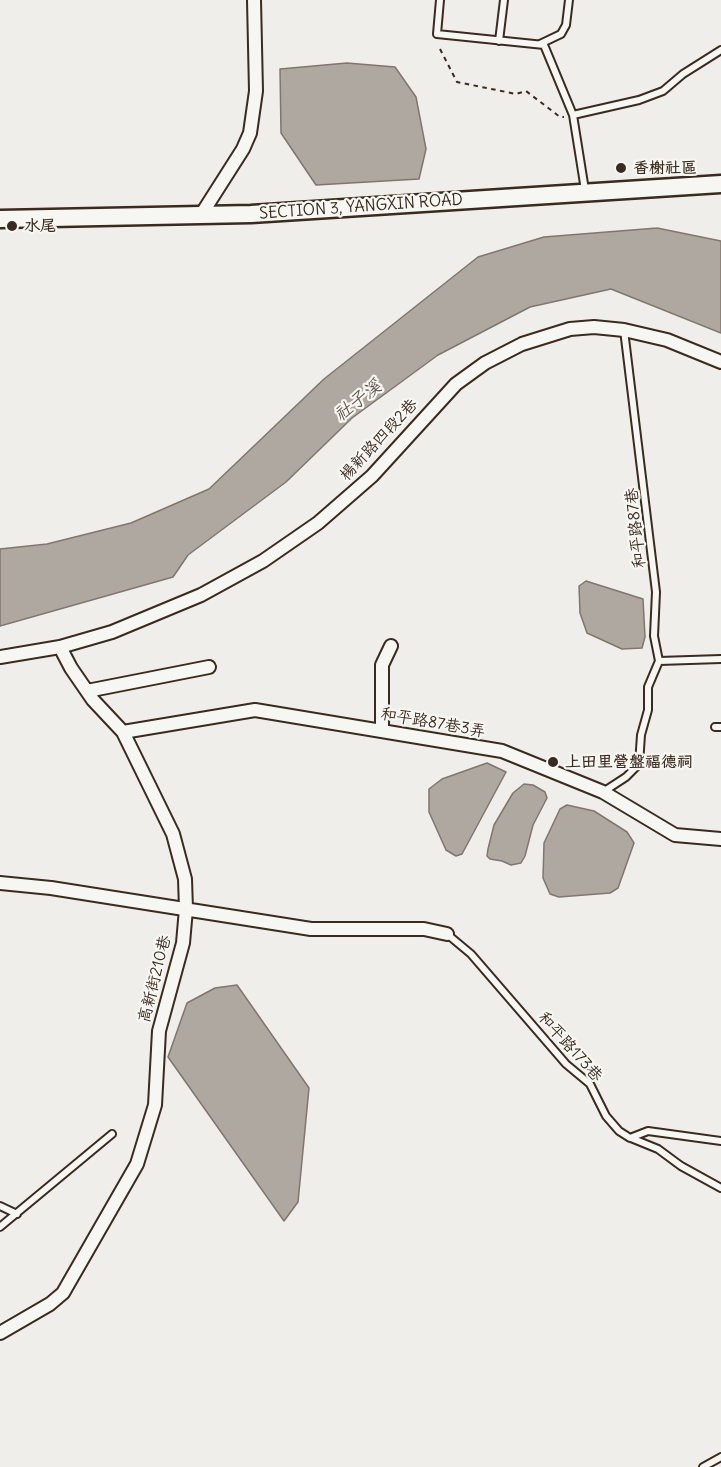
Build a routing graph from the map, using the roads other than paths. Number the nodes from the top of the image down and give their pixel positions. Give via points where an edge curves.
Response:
1 (254, 0) edge
2 (440, 0) edge
3 (504, 0) edge
4 (569, 0) edge
5 (500, 40) junction
6 (537, 44) junction
7 (721, 50) edge
8 (573, 115) junction
9 (721, 184) edge
10 (585, 191) junction
11 (201, 215) junction
12 (0, 219) edge
13 (624, 330) junction
14 (721, 362) edge
15 (391, 646) dead end
16 (60, 647) junction
17 (0, 657) edge
18 (721, 658) edge
19 (659, 661) junction
20 (208, 667) dead end
21 (87, 691) junction
22 (382, 730) junction
23 (123, 732) junction
24 (603, 792) junction
25 (721, 839) edge
26 (0, 883) edge
27 (186, 909) junction
28 (447, 934) joint
29 (112, 1134) dead end
30 (630, 1138) junction
31 (721, 1141) edge
32 (721, 1188) edge
33 (0, 1206) edge
34 (17, 1214) junction
35 (0, 1227) edge
36 (0, 1333) edge
37 (721, 1457) edge
38 (703, 1467) edge

1 - 11 street via 256,91 250,133
2 - 5 lane via 437,34
3 - 5 lane
4 - 6 lane via 561,34
5 - 6 lane
6 - 8 lane via 544,45
7 - 8 lane via 663,91
8 - 10 lane
9 - 10 main road, SECTION 3, YANGXIN ROAD
10 - 11 main road, SECTION 3, YANGXIN ROAD
11 - 12 main road, SECTION 3, YANGXIN ROAD
13 - 14 street, 楊新路四段2巷 via 667,340
13 - 16 street, 楊新路四段2巷 via 570,329 522,344 484,363 456,384 372,476 318,523 263,561 201,595 112,632
13 - 19 lane, 和平路87巷 via 648,513 656,592 654,636
15 - 22 street via 382,665
16 - 17 street, 楊新路四段2巷
16 - 21 street, 高新街210巷
18 - 19 lane
19 - 24 lane via 648,687 639,764
20 - 21 street
21 - 23 street, 高新街210巷
22 - 23 street, 和平路87巷3弄 via 255,710
22 - 24 street, 和平路87巷3弄 via 502,751
23 - 27 street, 高新街210巷 via 173,834 185,879
24 - 25 street, 和平路87巷3弄 via 675,835
26 - 27 street
27 - 28 street via 311,929 424,929
27 - 36 street, 高新街210巷 via 183,943 159,1031 155,1105 137,1164 63,1293
28 - 30 lane, 和平路173巷 via 471,954 566,1064 590,1084 606,1116
29 - 34 lane
30 - 31 lane via 648,1131
30 - 32 lane via 658,1149
33 - 34 lane
34 - 35 lane
37 - 38 lane

